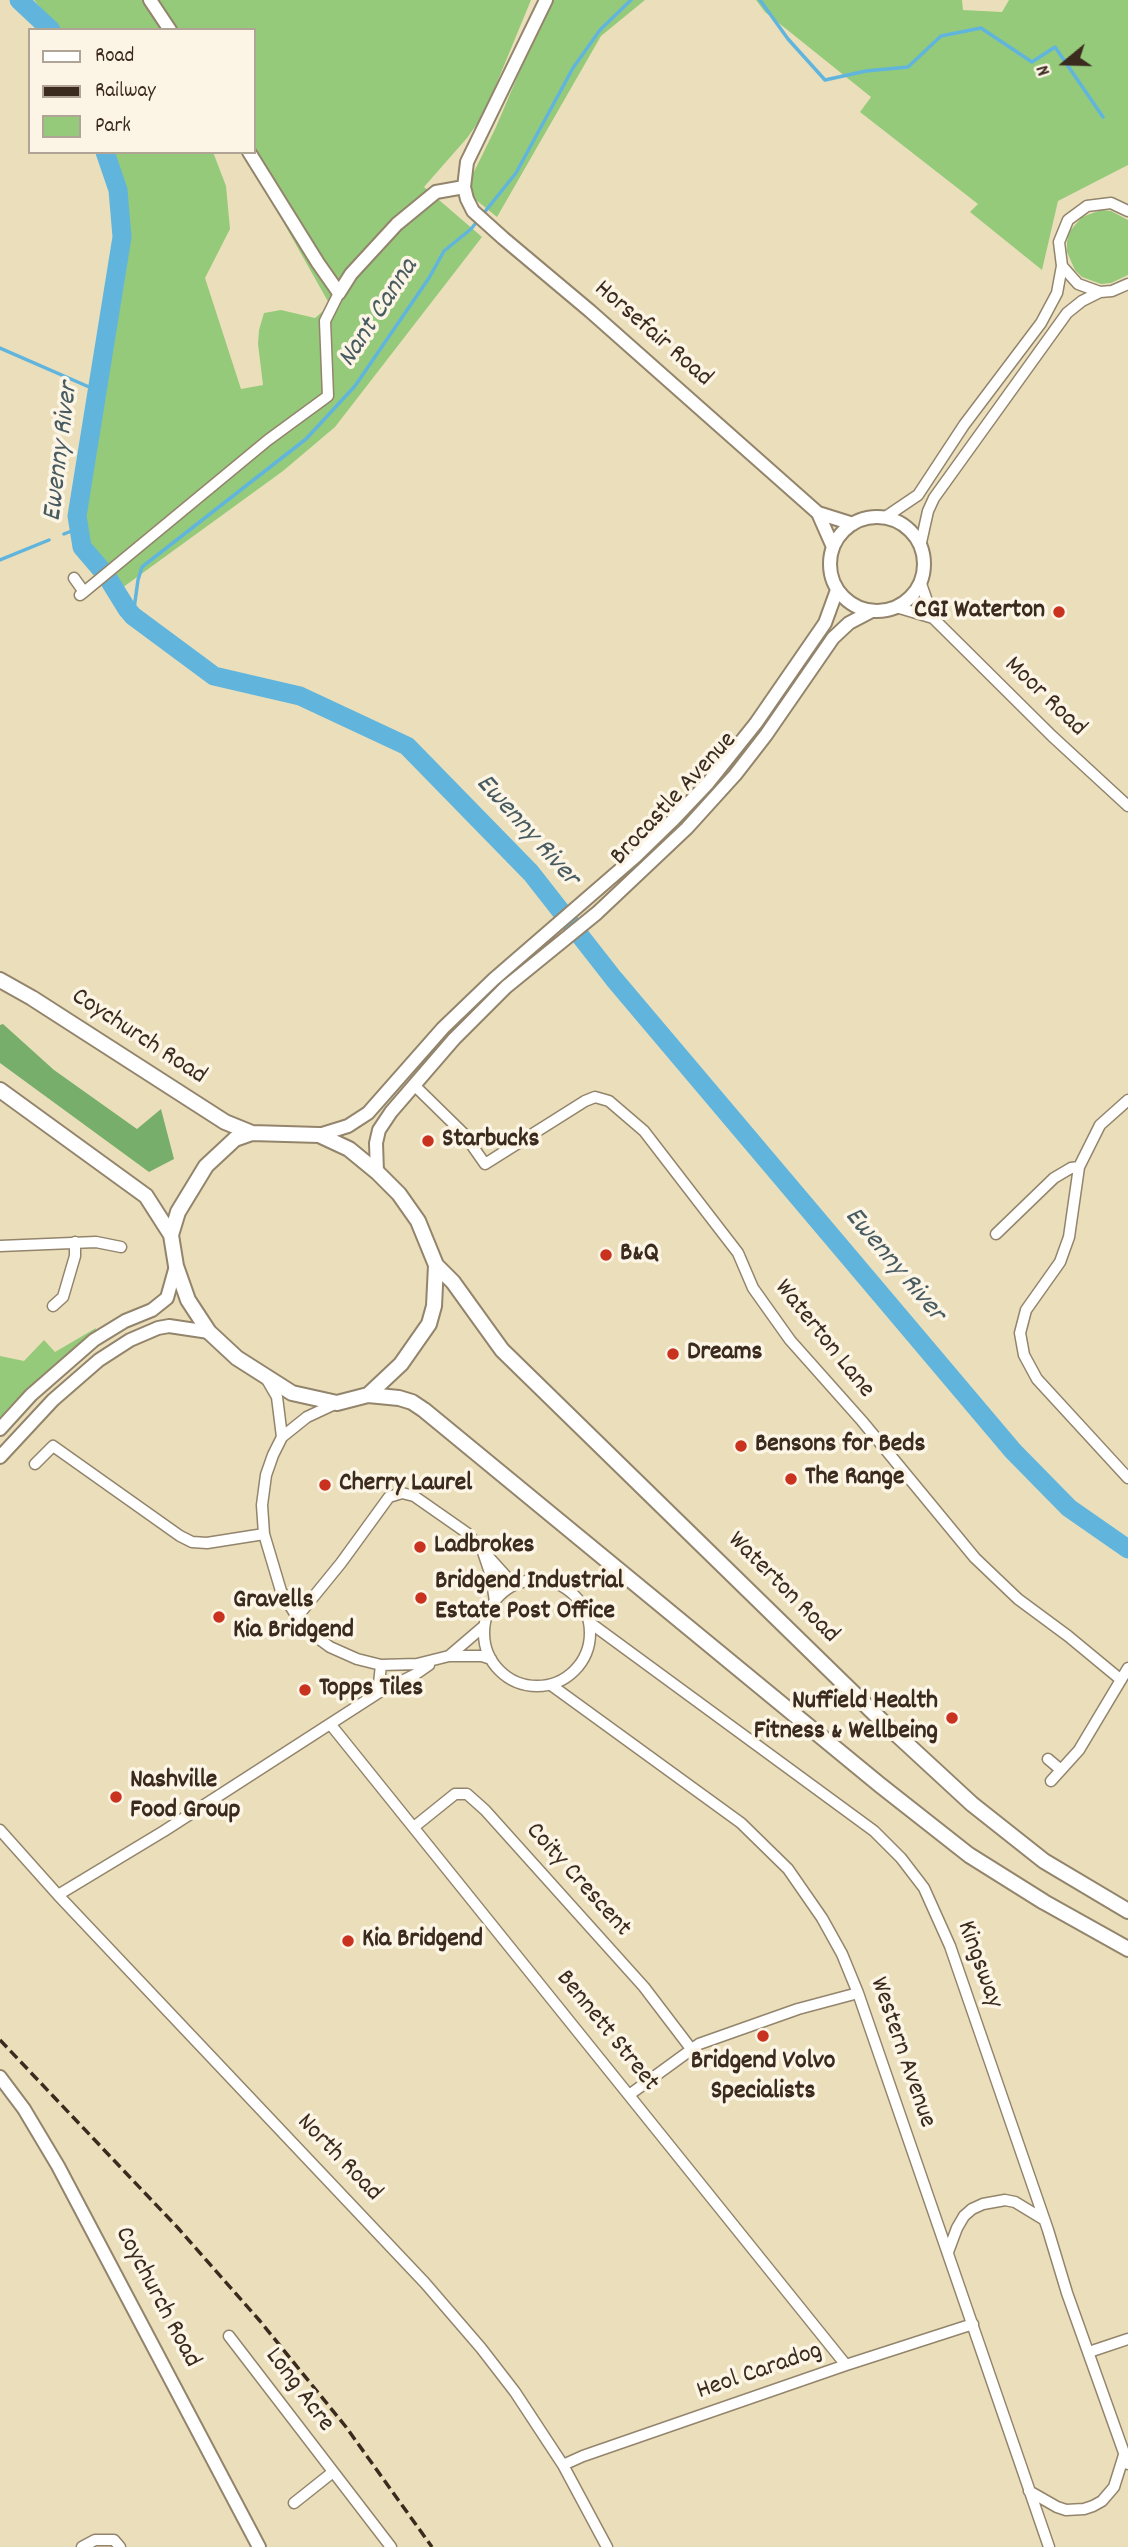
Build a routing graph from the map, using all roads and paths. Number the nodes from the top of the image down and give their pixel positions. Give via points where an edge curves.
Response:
1 (150, 0) edge
2 (546, 0) edge
3 (169, 28) edge
4 (251, 154) edge
5 (464, 187) junction
6 (1128, 211) edge
7 (1062, 266) junction
8 (1128, 284) edge
9 (1100, 292) junction
10 (339, 293) junction
11 (818, 513) junction
12 (884, 518) junction
13 (853, 524) junction
14 (833, 547) junction
15 (920, 547) junction
16 (74, 578) dead end
17 (920, 581) junction
18 (837, 590) junction
19 (896, 607) junction
20 (872, 611) junction
21 (933, 618) junction
22 (1128, 806) edge
23 (0, 981) edge
24 (414, 1085) junction
25 (0, 1090) edge
26 (1128, 1100) edge
27 (252, 1133) junction
28 (319, 1135) junction
29 (1079, 1167) junction
30 (377, 1172) junction
31 (996, 1234) dead end
32 (171, 1235) junction
33 (75, 1242) junction
34 (0, 1246) edge
35 (121, 1247) dead end
36 (436, 1265) junction
37 (176, 1266) junction
38 (53, 1306) dead end
39 (209, 1332) junction
40 (266, 1378) junction
41 (368, 1395) junction
42 (337, 1403) junction
43 (0, 1429) edge
44 (282, 1437) junction
45 (0, 1457) edge
46 (35, 1464) dead end
47 (1128, 1478) edge
48 (264, 1534) junction
49 (482, 1549) junction
50 (514, 1585) junction
51 (495, 1601) junction
52 (297, 1617) junction
53 (589, 1622) junction
54 (484, 1626) junction
55 (449, 1656) junction
56 (491, 1659) junction
57 (434, 1661) junction
58 (381, 1665) junction
59 (1128, 1668) edge
60 (1120, 1679) junction
61 (551, 1685) junction
62 (378, 1693) junction
63 (331, 1725) junction
64 (1048, 1759) dead end
65 (1061, 1770) junction
66 (1051, 1782) dead end
67 (414, 1827) junction
68 (0, 1830) edge
69 (58, 1895) junction
70 (1128, 1911) edge
71 (1128, 1949) edge
72 (858, 1993) junction
73 (692, 2050) junction
74 (0, 2077) edge
75 (629, 2095) junction
76 (1045, 2220) junction
77 (948, 2253) junction
78 (973, 2324) junction
79 (229, 2336) dead end
80 (1128, 2339) edge
81 (1089, 2352) junction
82 (846, 2365) junction
83 (1126, 2460) edge
84 (563, 2465) junction
85 (333, 2472) junction
86 (1029, 2491) junction
87 (294, 2503) dead end
88 (82, 2547) edge
89 (120, 2547) edge
90 (259, 2547) edge
91 (391, 2547) edge
92 (607, 2547) edge
93 (1049, 2547) edge

1 - 3 street
2 - 5 street via 467,162
4 - 10 street
5 - 10 street via 436,192 397,224
5 - 11 street, Horsefair Road via 473,211
6 - 7 street via 1099,203 1076,212 1062,231
7 - 9 street via 1078,284
7 - 12 street via 1057,293 1041,323 918,495
8 - 9 street
9 - 15 street via 1067,313 934,498
10 - 16 street via 325,321 328,396 85,591
11 - 13 street, Horsefair Road
11 - 14 street, Horsefair Road
12 - 13 street
12 - 15 street via 906,528
13 - 14 street
14 - 18 street via 830,569
15 - 17 street
17 - 19 street via 915,592
17 - 21 street, Moor Road
18 - 20 street via 846,601
18 - 28 street, Brocastle Avenue via 825,623 800,661 708,783 636,856 443,1028 368,1113 348,1126
19 - 20 street
19 - 21 street, Moor Road
20 - 24 street, Brocastle Avenue via 849,623 834,638 735,775 687,828 597,913 506,987
21 - 22 street, Moor Road
23 - 27 main road, Coychurch Road via 225,1122
24 - 30 street, Brocastle Avenue via 379,1130
24 - 60 street, Waterton Lane via 464,1134 485,1164 585,1101 595,1097 609,1101 644,1131 738,1253 752,1288 790,1340 975,1558 1018,1599
25 - 32 main road via 146,1196
26 - 29 street via 1100,1125
27 - 28 main road
27 - 32 main road via 235,1139 206,1166 184,1201
28 - 30 main road via 349,1149
29 - 31 street via 1054,1178
29 - 47 street via 1069,1237 1060,1262 1026,1310 1020,1333 1024,1355 1037,1380
30 - 36 main road via 418,1221
32 - 37 main road
33 - 34 street
33 - 35 street
33 - 38 street via 63,1297
36 - 41 main road via 429,1324 401,1364
36 - 70 main road, Waterton Road via 502,1350 881,1720 972,1804 1044,1861
37 - 39 main road via 188,1300
37 - 43 street via 162,1303 94,1340
39 - 40 main road
39 - 45 street via 169,1326 130,1340 53,1400
40 - 42 main road via 292,1393
40 - 44 street via 276,1397
41 - 42 main road
41 - 71 main road via 399,1398 424,1410 969,1855
42 - 44 street via 307,1417
44 - 48 street via 266,1475
46 - 48 street via 52,1446 192,1542 207,1544
48 - 52 street via 281,1591
49 - 50 street
49 - 51 street
49 - 52 street via 414,1496 389,1497
50 - 51 street
50 - 53 street via 546,1581 562,1587 575,1596
51 - 54 street
52 - 58 street via 330,1647
53 - 61 street via 590,1640 582,1662
53 - 76 street, Kingsway via 856,1816 913,1873 944,1929
54 - 55 street
54 - 56 street
55 - 56 street
55 - 57 street
56 - 61 street via 511,1680
57 - 58 street
57 - 62 street
58 - 62 street
59 - 60 street
60 - 65 street via 1079,1750
61 - 72 street, Western Avenue via 720,1807 776,1855 822,1918
62 - 63 street
63 - 67 street, Bennett Street
63 - 69 street
64 - 65 street
65 - 66 street
67 - 73 street, Coity Crescent via 455,1794 467,1794 644,1987
67 - 75 street, Bennett Street
68 - 69 street, North Road
69 - 84 street, North Road via 425,2283 515,2392
72 - 73 street via 798,2009
72 - 77 street, Western Avenue
73 - 75 street
74 - 90 street, Coychurch Road via 58,2166
75 - 82 street, Bennett Street
76 - 77 street via 1015,2202 983,2204 964,2216
76 - 81 street, Kingsway
77 - 78 street, Western Avenue
78 - 82 street, Heol Caradog
78 - 86 street, Western Avenue
79 - 85 street, Long Acre
80 - 81 street
81 - 83 street, Kingsway
82 - 84 street, Heol Caradog
83 - 86 street via 1109,2494 1084,2509 1066,2510
84 - 92 street, North Road
85 - 87 street, Long Acre
85 - 91 street, Long Acre
86 - 93 street, Western Avenue
88 - 89 street via 95,2540 114,2540

